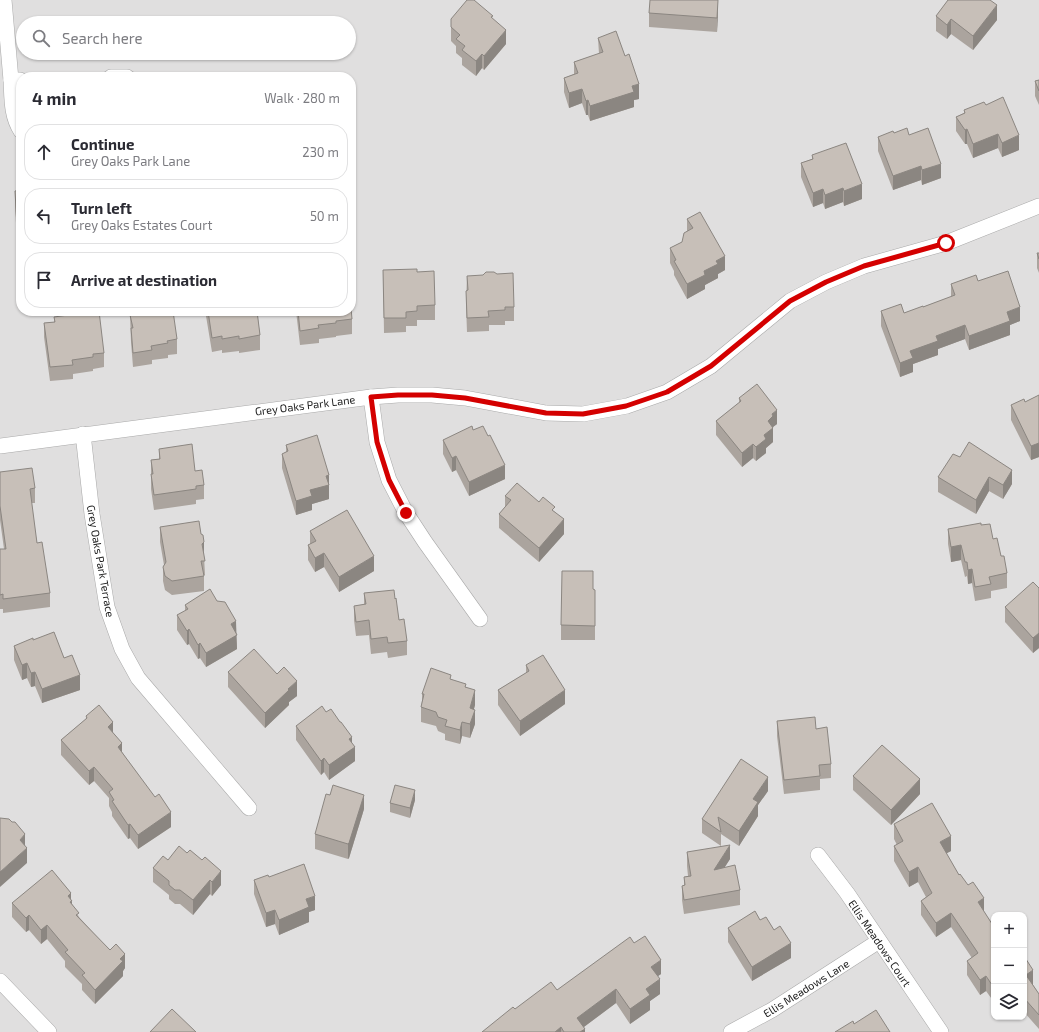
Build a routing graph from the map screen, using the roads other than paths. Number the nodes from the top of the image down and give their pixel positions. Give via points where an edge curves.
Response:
1 (4, 0) edge
2 (16, 80) edge
3 (16, 124) edge
4 (1039, 206) edge
5 (371, 397) junction
6 (83, 434) junction
7 (0, 446) edge
8 (480, 619) dead end
9 (249, 808) dead end
10 (818, 855) dead end
11 (879, 941) junction
12 (0, 981) edge
13 (49, 1032) edge
14 (731, 1032) edge
15 (941, 1032) edge

1 - 2 street
2 - 3 street
4 - 5 street, Grey Oaks Park Lane via 946,243 864,266 826,282 790,301 711,366 667,392 626,406 583,414 546,413 465,398 432,395
5 - 6 street, Grey Oaks Park Lane
5 - 8 street via 377,442 389,480 406,513
6 - 7 street, Grey Oaks Park Lane
6 - 9 street, Grey Oaks Park Terrace via 92,514 107,608 122,649 138,678
10 - 11 street, Ellis Meadows Court
11 - 14 street, Ellis Meadows Lane via 772,1010
11 - 15 street, Ellis Meadows Court
12 - 13 street

